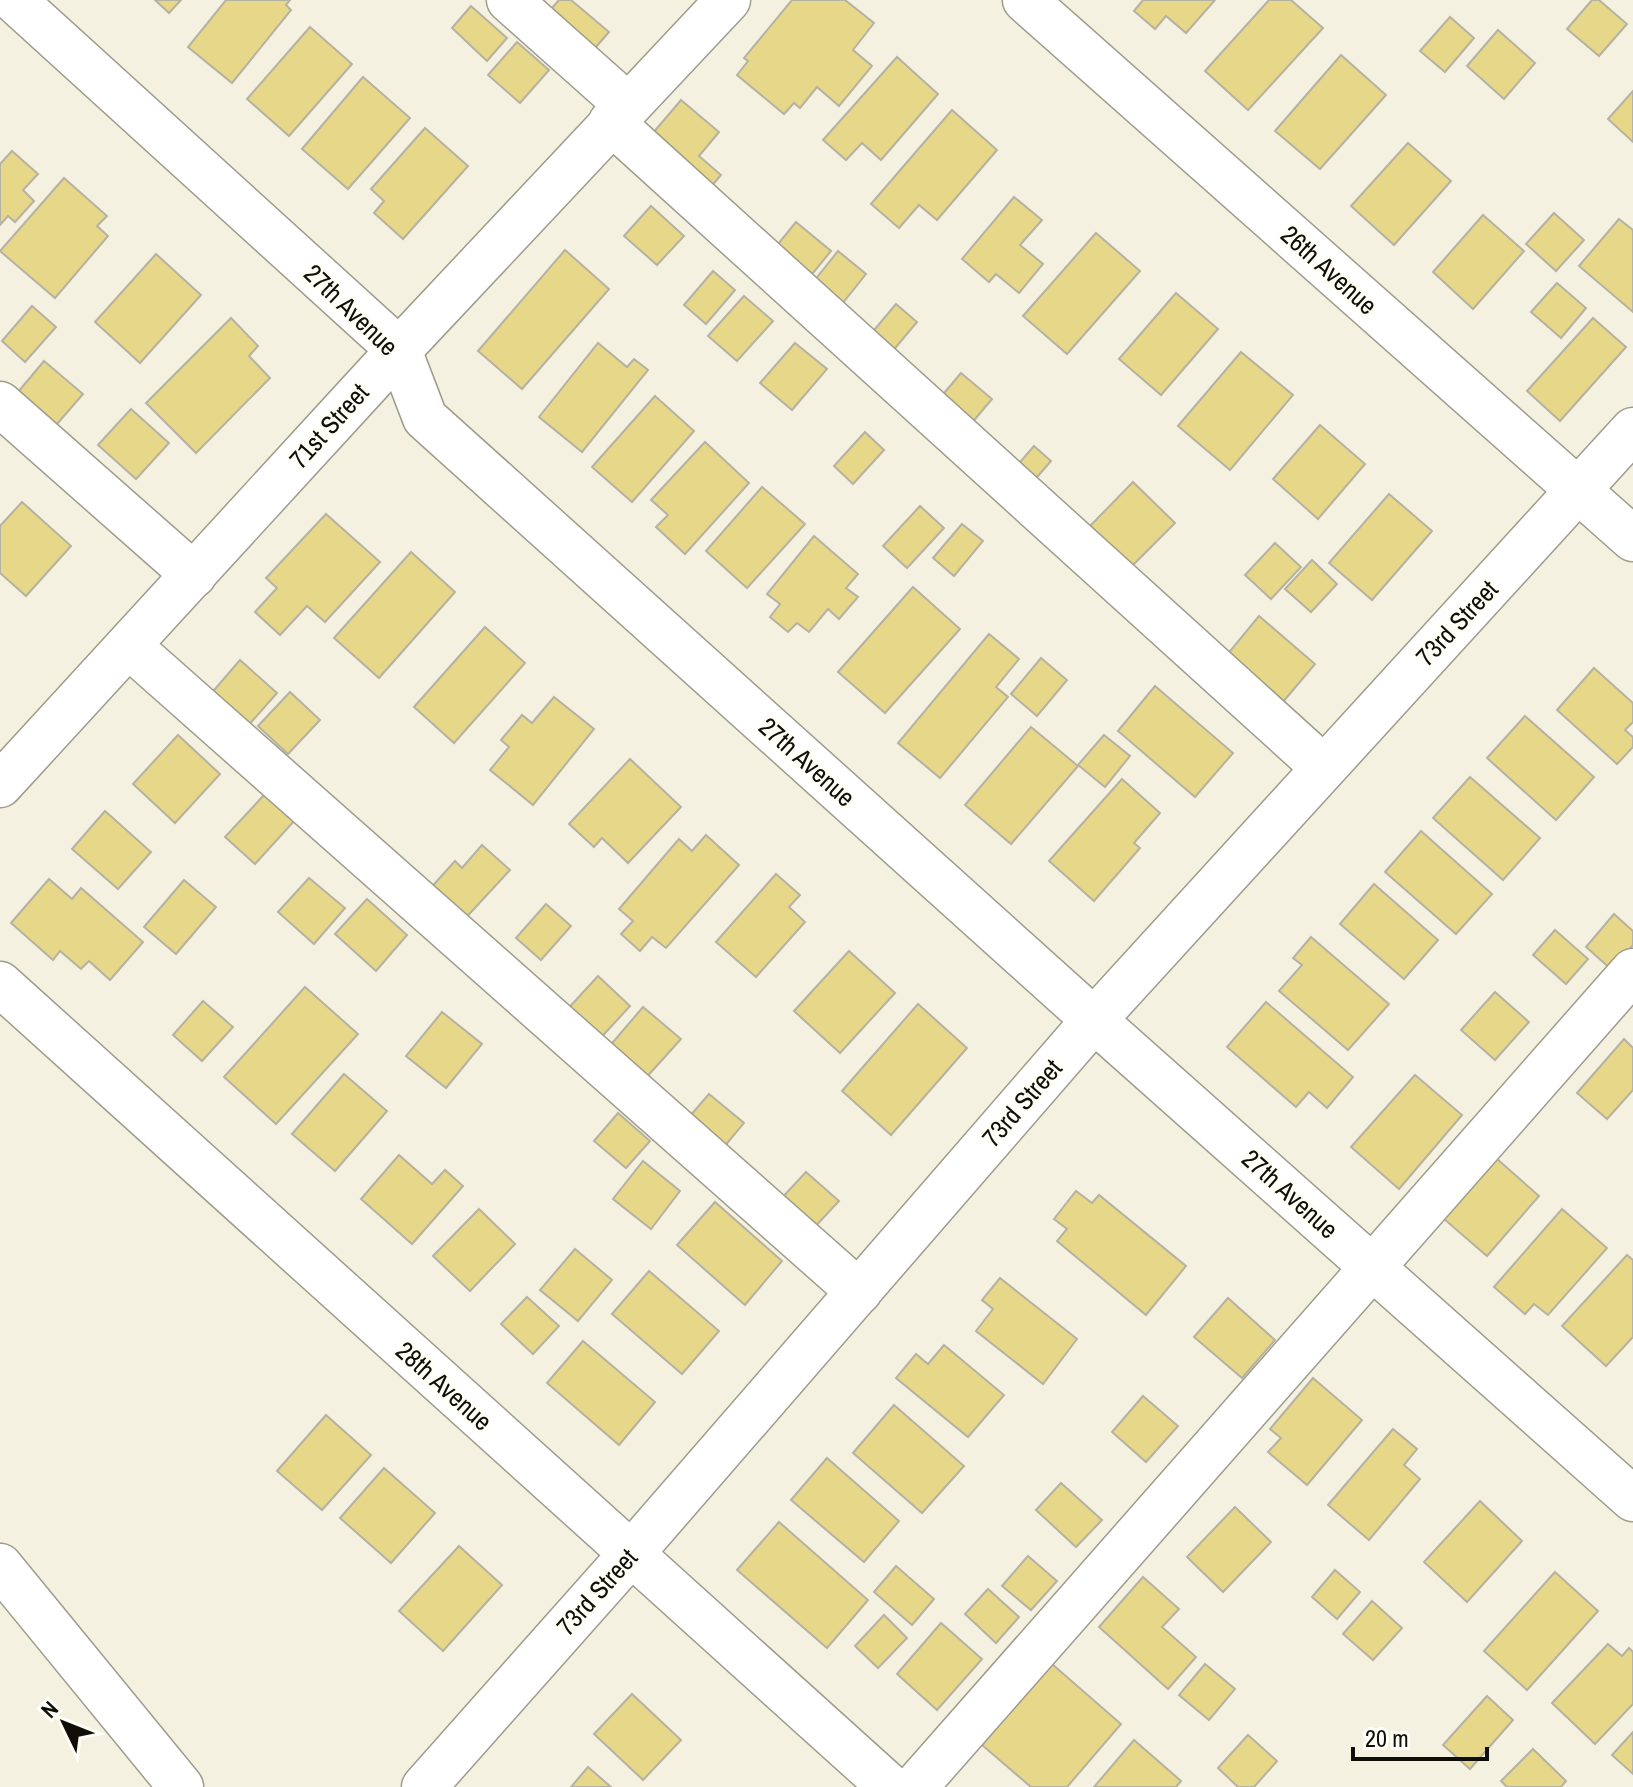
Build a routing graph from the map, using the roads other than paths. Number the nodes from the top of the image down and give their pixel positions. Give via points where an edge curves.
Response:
1 (14, 0) edge
2 (509, 0) edge
3 (728, 0) edge
4 (1025, 0) edge
5 (619, 113) junction
6 (399, 350) junction
7 (0, 404) edge
8 (1633, 430) edge
9 (1579, 491) junction
10 (1633, 539) edge
11 (194, 575) junction
12 (129, 646) junction
13 (1324, 768) junction
14 (0, 785) edge
15 (1633, 971) edge
16 (0, 984) edge
17 (1094, 1020) junction
18 (1371, 1267) junction
19 (859, 1292) junction
20 (1633, 1499) edge
21 (630, 1555) junction
22 (0, 1566) edge
23 (181, 1787) edge
24 (424, 1787) edge
25 (890, 1787) edge
26 (915, 1787) edge

1 - 6 street, 27th Avenue
2 - 5 street
3 - 5 street, 71st Street
4 - 9 street, 26th Avenue
5 - 6 street, 71st Street
5 - 13 street
6 - 11 street, 71st Street
6 - 17 street, 27th Avenue via 425,418
7 - 11 street
8 - 9 street, 73rd Street
9 - 10 street, 26th Avenue
9 - 13 street, 73rd Street
11 - 12 street, 71st Street
12 - 14 street, 71st Street
12 - 19 street
13 - 17 street, 73rd Street
15 - 18 street
16 - 21 street, 28th Avenue
17 - 18 street, 27th Avenue
17 - 19 street, 73rd Street
18 - 20 street, 27th Avenue
18 - 26 street
19 - 21 street, 73rd Street
21 - 24 street, 73rd Street
21 - 25 street, 28th Avenue
22 - 23 street

